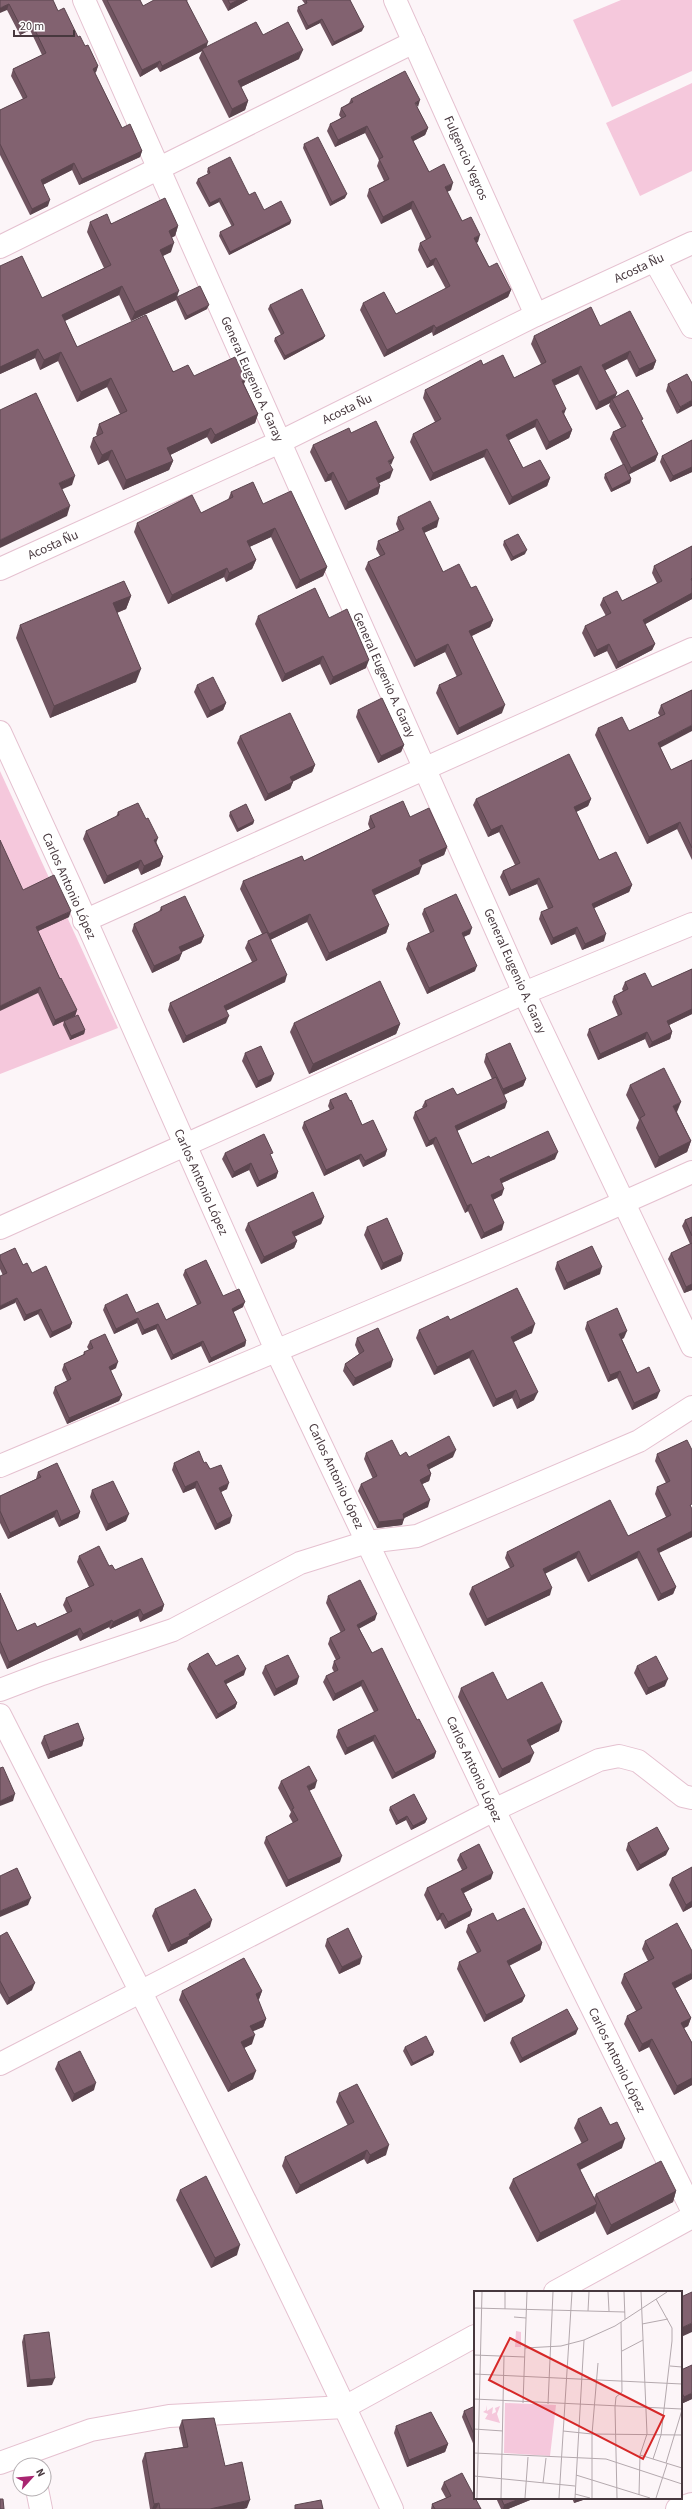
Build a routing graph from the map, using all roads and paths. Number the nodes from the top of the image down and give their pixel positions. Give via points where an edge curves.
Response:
1 (84, 0) edge
2 (395, 0) edge
3 (414, 42) junction
4 (159, 169) junction
5 (692, 243) edge
6 (0, 247) edge
7 (655, 261) junction
8 (536, 315) junction
9 (692, 327) edge
10 (280, 442) junction
11 (0, 569) edge
12 (692, 649) edge
13 (0, 732) edge
14 (425, 768) junction
15 (84, 921) junction
16 (692, 924) edge
17 (524, 993) junction
18 (185, 1146) junction
19 (692, 1172) edge
20 (624, 1203) junction
21 (0, 1228) edge
22 (692, 1346) edge
23 (276, 1350) junction
24 (692, 1407) edge
25 (0, 1466) edge
26 (367, 1542) junction
27 (0, 1690) edge
28 (0, 1715) edge
29 (692, 1798) edge
30 (494, 1810) junction
31 (141, 1991) junction
32 (0, 2064) edge
33 (692, 2210) edge
34 (692, 2217) edge
35 (557, 2291) edge
36 (474, 2337) edge
37 (345, 2407) junction
38 (33, 2457) edge
39 (12, 2460) edge
40 (0, 2462) edge
41 (39, 2497) edge
42 (692, 2504) edge
43 (41, 2509) edge
44 (392, 2509) edge
45 (677, 2509) edge

1 - 4 street, General Eugenio A. Garay
2 - 3 street, Fulgencio Yegros
3 - 4 street
3 - 8 street, Fulgencio Yegros
4 - 6 street
4 - 10 street, General Eugenio A. Garay
5 - 7 street, Acosta Ñu
7 - 8 street, Acosta Ñu
7 - 9 street
8 - 10 street, Acosta Ñu
10 - 11 street, Acosta Ñu
10 - 14 street, General Eugenio A. Garay
12 - 14 street
13 - 15 street, Carlos Antonio López
14 - 15 street
14 - 17 street, General Eugenio A. Garay
15 - 18 street, Carlos Antonio López
16 - 17 street
17 - 18 street
17 - 20 street, General Eugenio A. Garay
18 - 21 street
18 - 23 street, Carlos Antonio López
19 - 20 street
20 - 22 street, General Eugenio A. Garay
20 - 23 street via 404,1299
23 - 25 street
23 - 26 street, Carlos Antonio López
24 - 26 street via 639,1441 417,1536
26 - 27 street via 300,1563 173,1630
26 - 30 street, Carlos Antonio López
28 - 31 street
29 - 30 street via 683,1796 638,1761 618,1756 599,1760
30 - 31 street
30 - 33 street, Carlos Antonio López
31 - 32 street
31 - 37 street
34 - 35 street
36 - 37 street
37 - 38 street via 169,2416 91,2430
37 - 44 street
39 - 40 street
41 - 43 street
42 - 45 street

